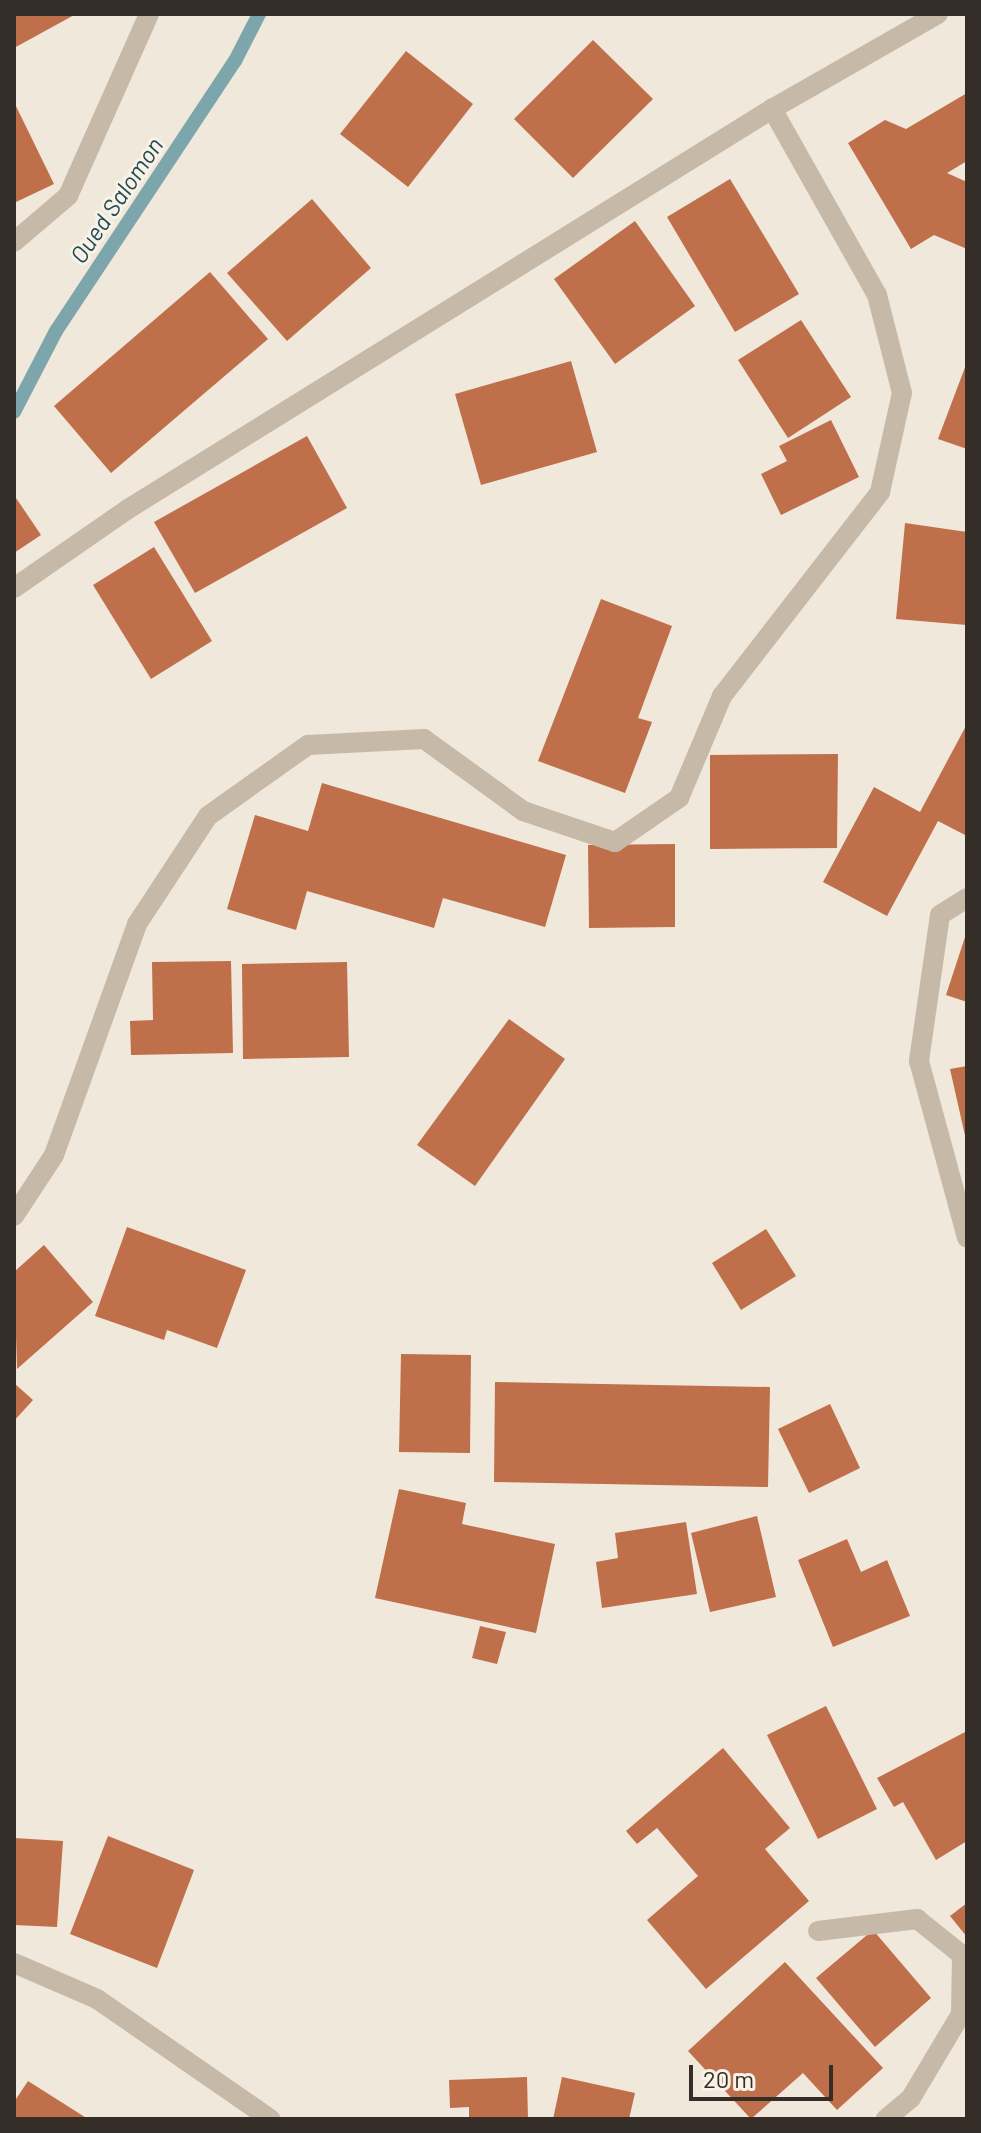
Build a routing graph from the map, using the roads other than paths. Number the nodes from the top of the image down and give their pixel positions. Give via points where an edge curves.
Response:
1 (149, 14) edge
2 (938, 14) edge
3 (772, 109) junction
4 (14, 242) edge
5 (14, 588) edge
6 (967, 898) edge
7 (961, 1192) edge
8 (14, 1216) edge
9 (967, 1238) edge
10 (818, 1931) dead end
11 (14, 1963) edge
12 (270, 2119) edge
13 (886, 2119) edge

1 - 4 street via 68,196
2 - 3 street
3 - 5 street via 128,509
3 - 8 street via 877,295 902,393 880,492 722,696 679,798 615,842 523,811 424,739 308,745 208,816 137,924 54,1155
6 - 7 street via 940,915 919,1061
7 - 9 street
10 - 13 street via 917,1919 962,1955 961,2014 911,2098
11 - 12 street via 97,1999

